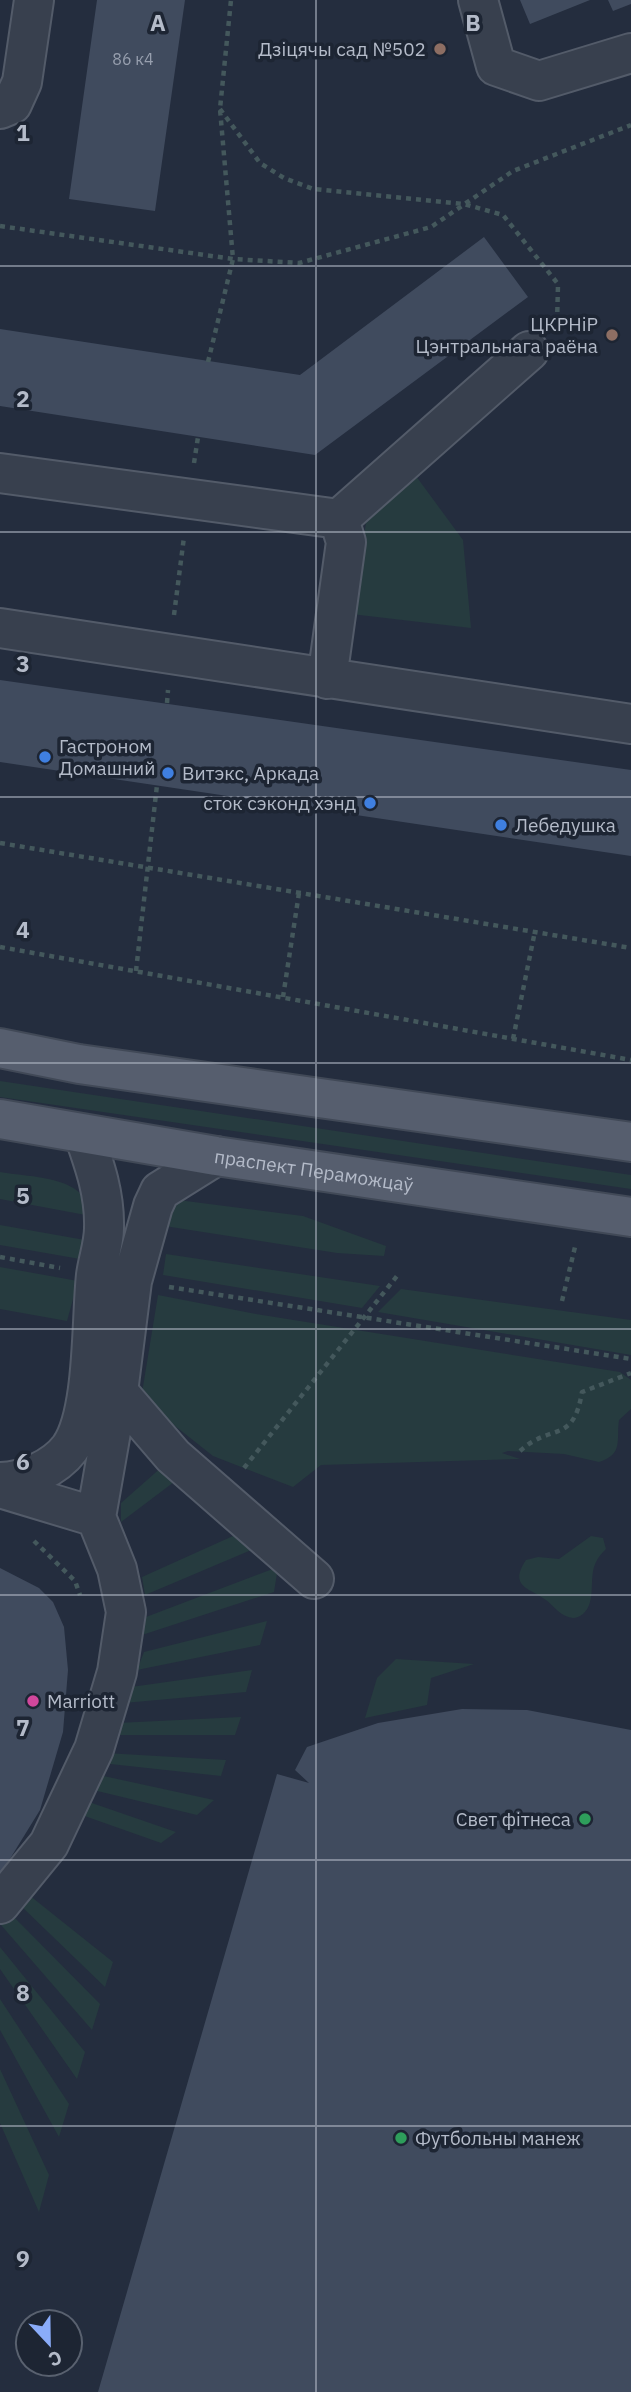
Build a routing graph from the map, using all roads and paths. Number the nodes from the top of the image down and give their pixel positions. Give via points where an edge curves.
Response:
1 (34, 0) edge
2 (231, 0) edge
3 (478, 0) edge
4 (631, 53) edge
5 (0, 109) edge
6 (220, 109) junction
7 (631, 125) edge
8 (464, 204) junction
9 (0, 226) edge
10 (233, 259) junction
11 (529, 351) joint
12 (208, 362) dead end
13 (198, 437) dead end
14 (0, 473) edge
15 (189, 497) junction
16 (339, 519) junction
17 (0, 628) edge
18 (169, 654) junction
19 (327, 679) junction
20 (167, 703) dead end
21 (631, 724) edge
22 (157, 785) dead end
23 (0, 843) edge
24 (148, 868) junction
25 (299, 893) junction
26 (535, 932) junction
27 (0, 947) edge
28 (631, 948) edge
29 (136, 971) junction
30 (283, 997) junction
31 (513, 1039) junction
32 (0, 1048) edge
33 (631, 1060) edge
34 (0, 1119) edge
35 (84, 1135) junction
36 (631, 1142) edge
37 (216, 1156) junction
38 (583, 1209) junction
39 (631, 1217) edge
40 (0, 1257) edge
41 (397, 1276) dead end
42 (114, 1277) junction
43 (562, 1301) dead end
44 (366, 1318) junction
45 (631, 1359) edge
46 (631, 1373) edge
47 (90, 1384) junction
48 (520, 1451) dead end
49 (0, 1485) edge
50 (221, 1496) junction
51 (96, 1517) junction
52 (24, 1538) dead end
53 (314, 1578) dead end
54 (83, 1602) dead end
55 (0, 1904) edge

1 - 5 lane via 22,82 12,104
2 - 6 path
3 - 4 lane via 496,66 539,81
6 - 8 path via 260,163 284,178 313,189
6 - 10 path
7 - 8 path via 513,171
8 - 10 path via 431,227 299,262
8 - 11 path via 503,215 558,284 557,328
9 - 10 path
10 - 12 path
11 - 16 lane
13 - 15 path
14 - 15 lane
15 - 16 lane
15 - 18 path
16 - 19 lane via 346,542
17 - 18 lane
18 - 19 lane
18 - 20 path
19 - 21 lane
22 - 24 path
23 - 24 path
24 - 25 path
24 - 29 path
25 - 26 path
25 - 30 path
26 - 28 path
26 - 31 path
27 - 29 path
29 - 30 path
30 - 31 path
31 - 33 path
32 - 36 main road
34 - 35 main road, праспект Пераможцаў
35 - 37 main road, праспект Пераможцаў
35 - 42 lane via 102,1194
37 - 38 main road, праспект Пераможцаў
37 - 42 lane via 160,1191
38 - 39 main road, праспект Пераможцаў
38 - 43 path
40 - 42 path
41 - 44 path
42 - 44 path
42 - 47 lane
44 - 45 path
44 - 50 path
46 - 48 path via 582,1392 578,1416 569,1425 534,1439
47 - 49 lane via 69,1449 41,1471
47 - 50 lane
47 - 51 lane
49 - 51 lane
50 - 53 lane
51 - 55 lane via 117,1569 126,1612 117,1672 94,1749 49,1844
52 - 54 path via 36,1542 75,1581

